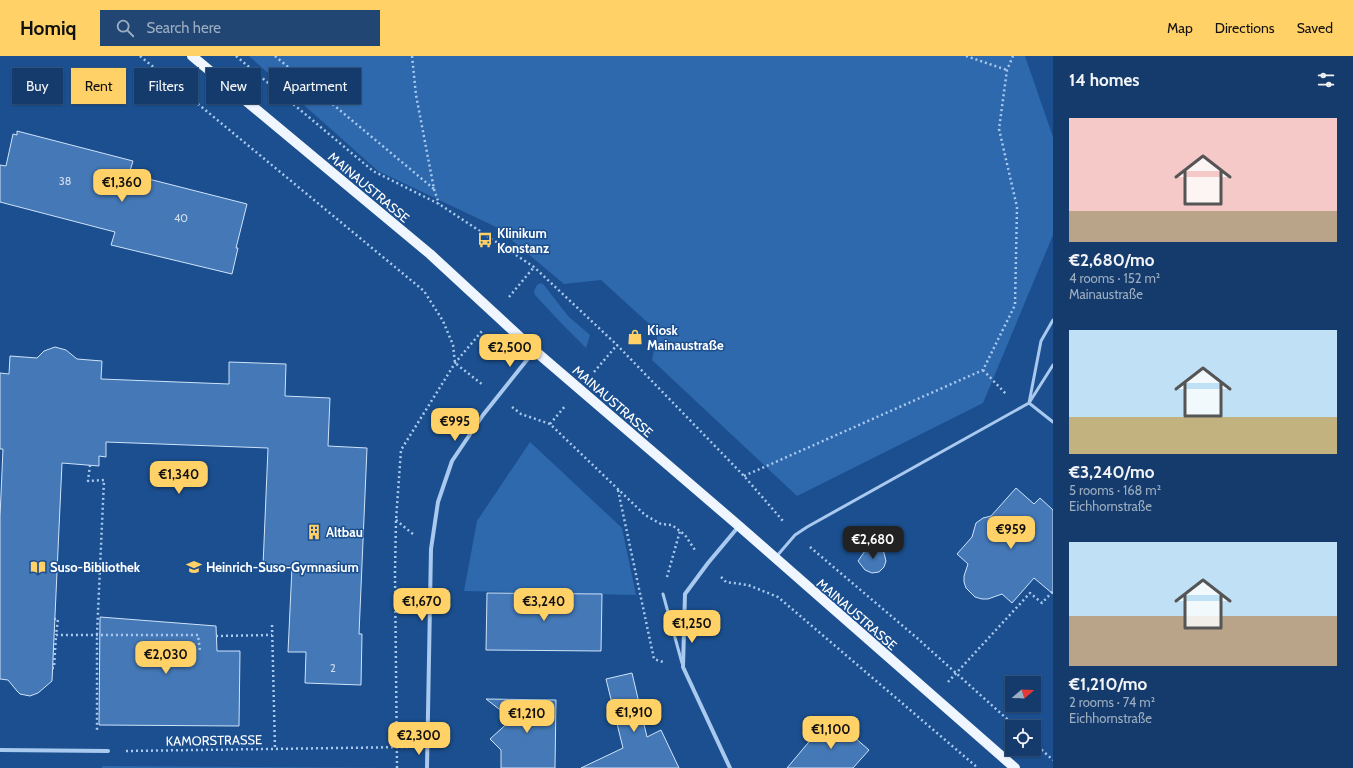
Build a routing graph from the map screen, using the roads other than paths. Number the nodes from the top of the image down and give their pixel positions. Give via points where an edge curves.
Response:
1 (192, 56) edge
2 (1053, 320) edge
3 (534, 350) junction
4 (1053, 365) edge
5 (1029, 403) junction
6 (1053, 422) edge
7 (738, 526) junction
8 (774, 558) junction
9 (663, 594) road end
10 (683, 667) junction
11 (0, 750) edge
12 (108, 751) road end
13 (427, 768) edge
14 (730, 768) edge
15 (1015, 768) edge

1 - 3 main road, MAINAUSTRASSE via 430,254
2 - 5 lane via 1041,341
3 - 7 main road, MAINAUSTRASSE
3 - 13 street via 483,415 452,461 438,502 431,549
4 - 5 lane
5 - 6 lane
5 - 8 lane via 807,527 795,535
7 - 8 main road, MAINAUSTRASSE
7 - 10 street via 685,594
8 - 15 main road, MAINAUSTRASSE
9 - 10 lane
10 - 14 street
11 - 12 street

